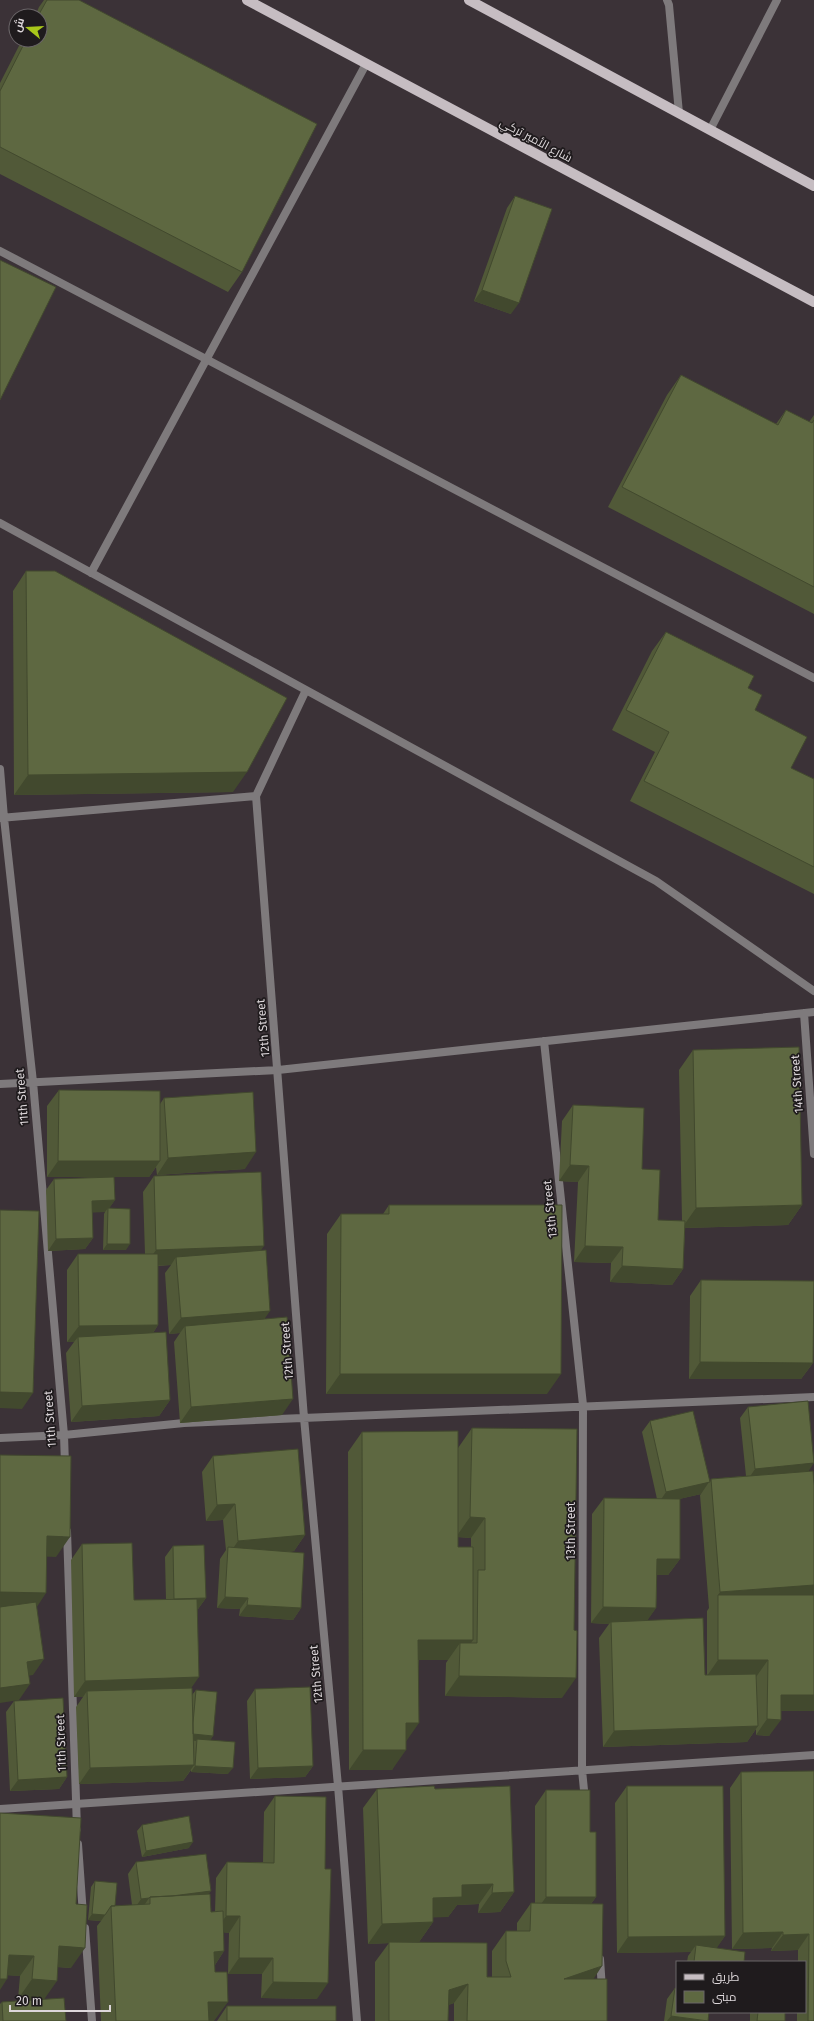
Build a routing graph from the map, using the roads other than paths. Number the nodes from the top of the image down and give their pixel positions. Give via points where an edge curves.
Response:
1 (247, 0) edge
2 (469, 0) edge
3 (667, 0) edge
4 (777, 0) edge
5 (366, 64) junction
6 (679, 113) junction
7 (710, 130) junction
8 (814, 186) edge
9 (0, 251) edge
10 (814, 302) edge
11 (206, 360) junction
12 (0, 523) edge
13 (92, 573) junction
14 (814, 678) edge
15 (306, 690) junction
16 (0, 769) edge
17 (256, 796) junction
18 (2, 818) edge
19 (814, 990) edge
20 (804, 1012) junction
21 (814, 1012) edge
22 (544, 1041) junction
23 (278, 1070) junction
24 (33, 1082) junction
25 (0, 1084) edge
26 (814, 1154) edge
27 (814, 1397) edge
28 (583, 1405) junction
29 (304, 1418) junction
30 (64, 1435) junction
31 (0, 1438) edge
32 (65, 1474) edge
33 (67, 1522) edge
34 (814, 1755) edge
35 (582, 1770) junction
36 (338, 1786) junction
37 (75, 1805) junction
38 (0, 1809) edge
39 (586, 1809) edge
40 (599, 1950) edge
41 (603, 1997) edge
42 (92, 2021) edge
43 (357, 2021) edge

1 - 5 main road, شارع الأمير تركي
2 - 6 main road
3 - 6 street
4 - 7 street
5 - 10 main road, شارع الأمير تركي
5 - 11 street
6 - 7 main road
7 - 8 main road
9 - 11 street
11 - 13 street
11 - 14 street
12 - 13 street
13 - 15 street
15 - 17 street, 12th Street
15 - 19 street via 656,881
16 - 18 street, 11th Street
17 - 18 street
17 - 23 street, 12th Street
18 - 24 street, 11th Street
20 - 21 street
20 - 22 street
20 - 26 street, 14th Street
22 - 23 street
22 - 28 street, 13th Street
23 - 24 street
23 - 29 street, 12th Street
24 - 25 street
24 - 30 street, 11th Street
27 - 28 street
28 - 29 street
28 - 35 street, 13th Street
29 - 30 street via 184,1423
29 - 36 street, 12th Street
30 - 31 street
30 - 32 street, 11th Street
33 - 37 street, 11th Street
34 - 35 street
35 - 36 street
35 - 39 street, 13th Street
36 - 37 street
36 - 43 street, 12th Street
37 - 38 street
37 - 42 street, 11th Street
40 - 41 street

